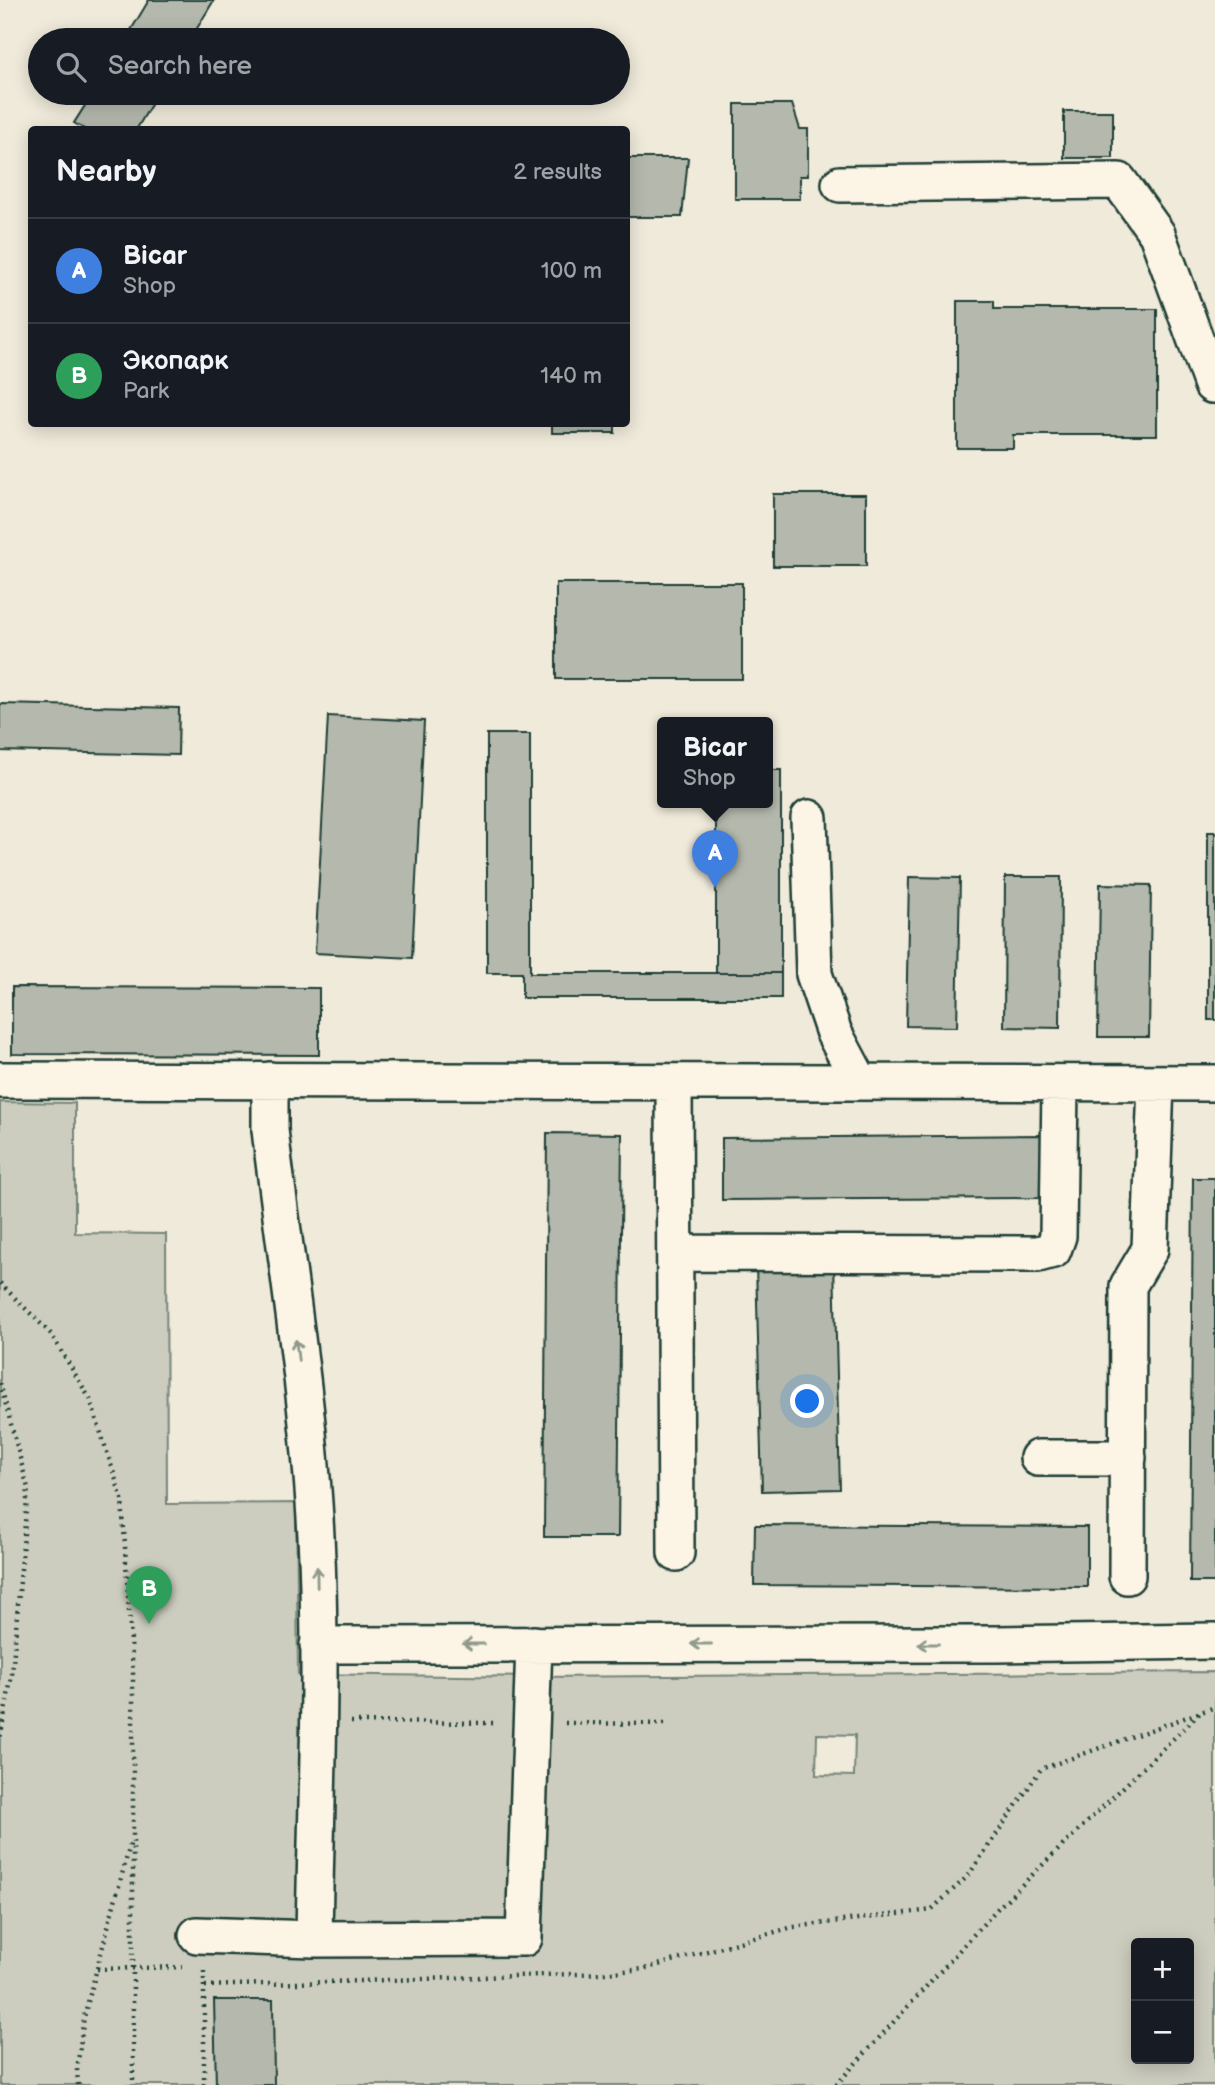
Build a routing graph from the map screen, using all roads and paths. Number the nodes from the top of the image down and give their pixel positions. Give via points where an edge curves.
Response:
1 (841, 184) dead end
2 (1215, 385) edge
3 (809, 818) dead end
4 (0, 1080) edge
5 (270, 1080) junction
6 (674, 1082) junction
7 (860, 1082) junction
8 (1060, 1083) junction
9 (1156, 1083) junction
10 (1215, 1083) edge
11 (675, 1253) junction
12 (0, 1283) edge
13 (0, 1383) edge
14 (1038, 1458) dead end
15 (1128, 1458) junction
16 (676, 1553) dead end
17 (1127, 1576) dead end
18 (1215, 1641) edge
19 (534, 1644) junction
20 (318, 1645) junction
21 (1215, 1707) edge
22 (1203, 1710) junction
23 (317, 1722) junction
24 (531, 1723) junction
25 (666, 1724) dead end
26 (0, 1739) edge
27 (133, 1832) junction
28 (314, 1939) junction
29 (196, 1951) joint
30 (183, 1967) dead end
31 (97, 1969) junction
32 (205, 1986) junction
33 (78, 2085) edge
34 (133, 2085) edge
35 (204, 2085) edge
36 (836, 2085) edge

1 - 2 lane via 1119,181 1157,234
3 - 7 lane via 814,974 834,1034
4 - 5 lane
5 - 6 lane
20 -> 5 lane via 310,1457 270,1130
6 - 7 lane
6 - 11 lane
7 - 8 lane
8 - 9 lane
8 - 11 lane via 1059,1236 1054,1250 1038,1254
9 - 10 lane
9 - 15 lane via 1150,1249 1128,1286
11 - 16 lane
12 - 27 path via 51,1334 90,1399 122,1500 133,1673
13 - 26 path via 29,1488 12,1674
14 - 15 lane
15 - 17 lane
18 -> 19 lane
19 -> 20 lane
19 - 24 lane
20 - 23 lane
21 - 22 path
22 - 32 path via 1041,1769 968,1875 931,1910 793,1927 645,1969
22 - 36 path via 998,1908
23 - 24 path
23 - 28 lane
24 - 25 path
24 - 28 lane via 524,1938
27 - 31 path
27 - 34 path, bridge
28 - 29 lane
29 - 32 path via 204,1967
30 - 31 path
31 - 33 path via 84,2017
32 - 35 path

